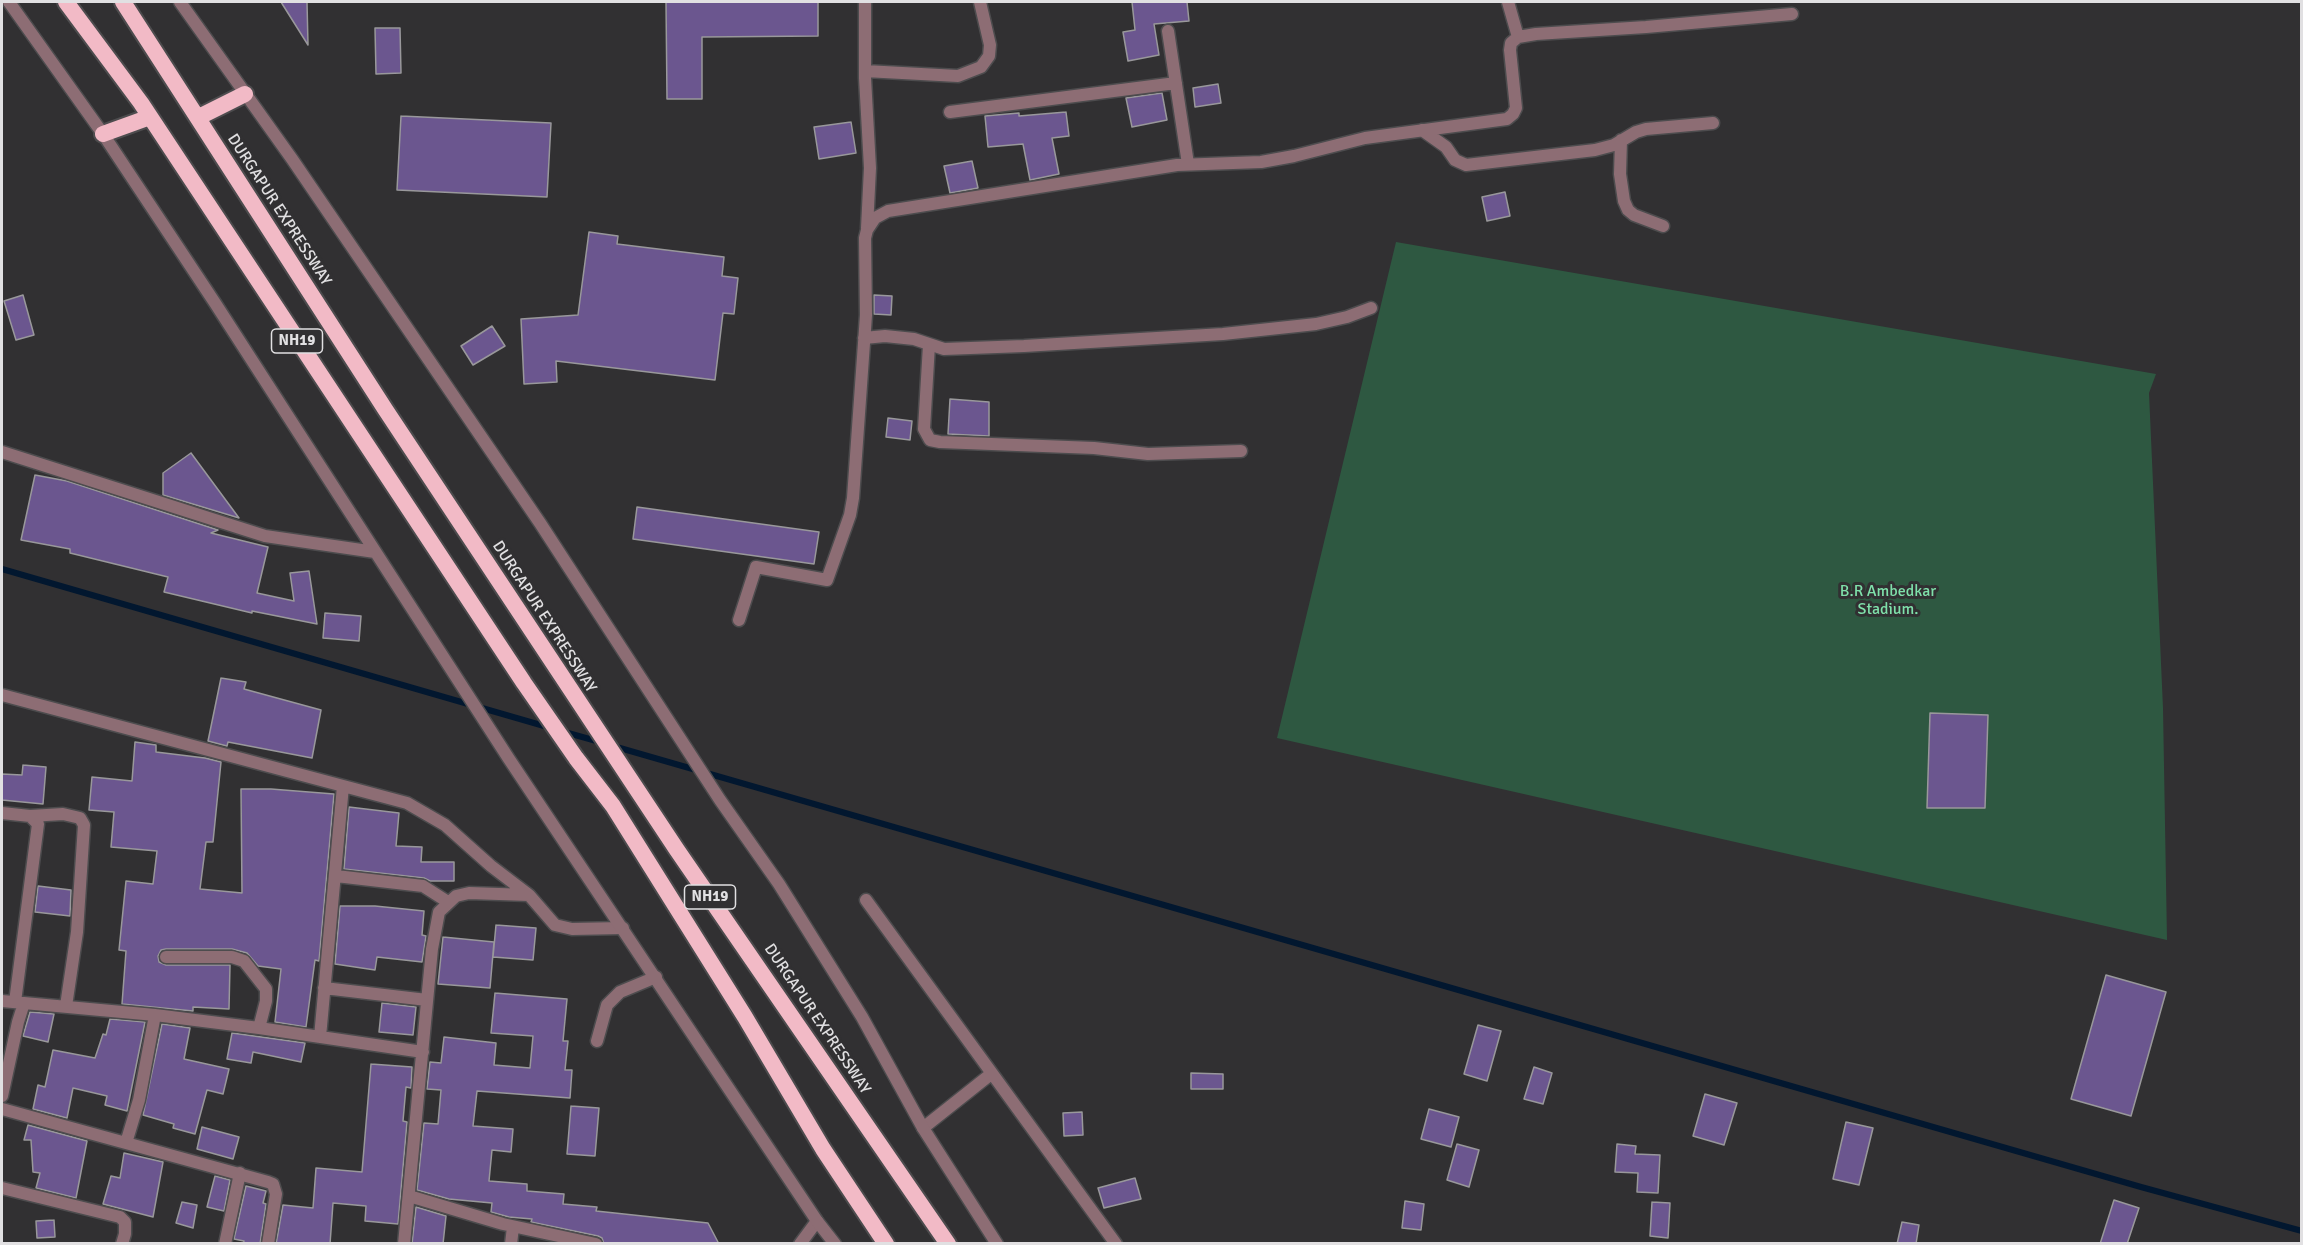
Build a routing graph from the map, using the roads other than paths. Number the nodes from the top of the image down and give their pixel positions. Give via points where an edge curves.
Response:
1 (9, 2) edge
2 (66, 2) edge
3 (123, 2) edge
4 (180, 2) edge
5 (865, 2) edge
6 (980, 2) edge
7 (1508, 2) edge
8 (1792, 14) dead end
9 (1168, 31) dead end
10 (1518, 38) junction
11 (865, 71) junction
12 (1176, 83) junction
13 (244, 94) junction
14 (950, 112) dead end
15 (150, 117) junction
16 (199, 117) junction
17 (1713, 123) dead end
18 (1422, 130) junction
19 (103, 134) junction
20 (1621, 140) junction
21 (1188, 164) junction
22 (1663, 226) dead end
23 (867, 230) junction
24 (1371, 308) dead end
25 (864, 338) junction
26 (929, 345) junction
27 (1241, 451) dead end
28 (2, 452) edge
29 (375, 552) junction
30 (740, 620) dead end
31 (2, 695) edge
32 (343, 786) junction
33 (2, 813) edge
34 (30, 816) junction
35 (336, 876) junction
36 (529, 895) junction
37 (866, 900) dead end
38 (448, 902) junction
39 (623, 928) junction
40 (166, 957) dead end
41 (656, 977) junction
42 (324, 988) junction
43 (427, 1000) junction
44 (2, 1001) edge
45 (20, 1003) junction
46 (66, 1006) junction
47 (155, 1015) junction
48 (259, 1028) junction
49 (320, 1037) junction
50 (597, 1041) dead end
51 (423, 1052) junction
52 (991, 1074) junction
53 (2, 1089) edge
54 (2, 1109) edge
55 (923, 1128) junction
56 (126, 1143) junction
57 (240, 1173) junction
58 (2, 1188) edge
59 (409, 1196) junction
60 (817, 1221) junction
61 (513, 1227) junction
62 (122, 1244) edge
63 (225, 1244) edge
64 (268, 1244) edge
65 (404, 1244) edge
66 (511, 1244) edge
67 (596, 1244) edge
68 (800, 1244) edge
69 (835, 1244) edge
70 (886, 1244) edge
71 (948, 1244) edge
72 (997, 1244) edge
73 (1116, 1244) edge

1 - 19 street
2 - 15 highway, NH19
3 - 16 highway, DURGAPUR EXPRESSWAY / NH19
4 - 13 street
5 - 11 street
6 - 11 street via 990,45 989,56 981,67 958,76
7 - 10 street
8 - 10 street
9 - 12 street
10 - 18 street via 1509,50 1516,108 1508,119
11 - 23 street via 870,168
12 - 14 street
12 - 21 street
13 - 16 highway
13 - 55 street via 540,523 779,884 862,1017
15 - 19 highway
15 - 70 highway, NH19 via 524,683 613,806 823,1149
16 - 71 highway, DURGAPUR EXPRESSWAY / NH19 via 385,409 611,751
17 - 20 street via 1646,129
18 - 20 street via 1466,165 1595,150
18 - 21 street via 1365,138 1261,162
19 - 29 street
20 - 22 street via 1620,174 1628,210
21 - 23 street via 888,211
23 - 25 street
24 - 26 street via 1316,324 1223,334 964,349
25 - 26 street via 900,338
25 - 30 street via 850,515 827,580 756,567
26 - 27 street via 924,429 930,440 1148,454
28 - 29 street via 265,536
29 - 39 street
31 - 32 street
32 - 35 street
32 - 36 street via 407,803 428,814
33 - 34 street
34 - 45 street via 38,824 38,833
34 - 46 street via 63,813 80,818 84,825 77,932
35 - 38 street via 423,886
35 - 42 street
36 - 38 street via 469,893
36 - 39 street via 561,927
37 - 52 street
38 - 43 street via 439,912 435,926
39 - 41 street
40 - 48 street via 232,957 244,961 266,989
41 - 50 street via 620,992 607,1005
41 - 60 street
42 - 43 street
42 - 49 street
43 - 51 street
44 - 45 street
45 - 46 street
45 - 53 street
46 - 47 street
47 - 48 street
47 - 56 street via 139,1100
48 - 49 street
49 - 51 street
51 - 59 street
52 - 55 street
52 - 73 street
54 - 56 street
55 - 72 street
56 - 57 street
57 - 63 street
57 - 64 street via 275,1188
58 - 62 street via 120,1218 125,1222
59 - 61 street
59 - 65 street
60 - 68 street
60 - 69 street
61 - 66 street
61 - 67 street

